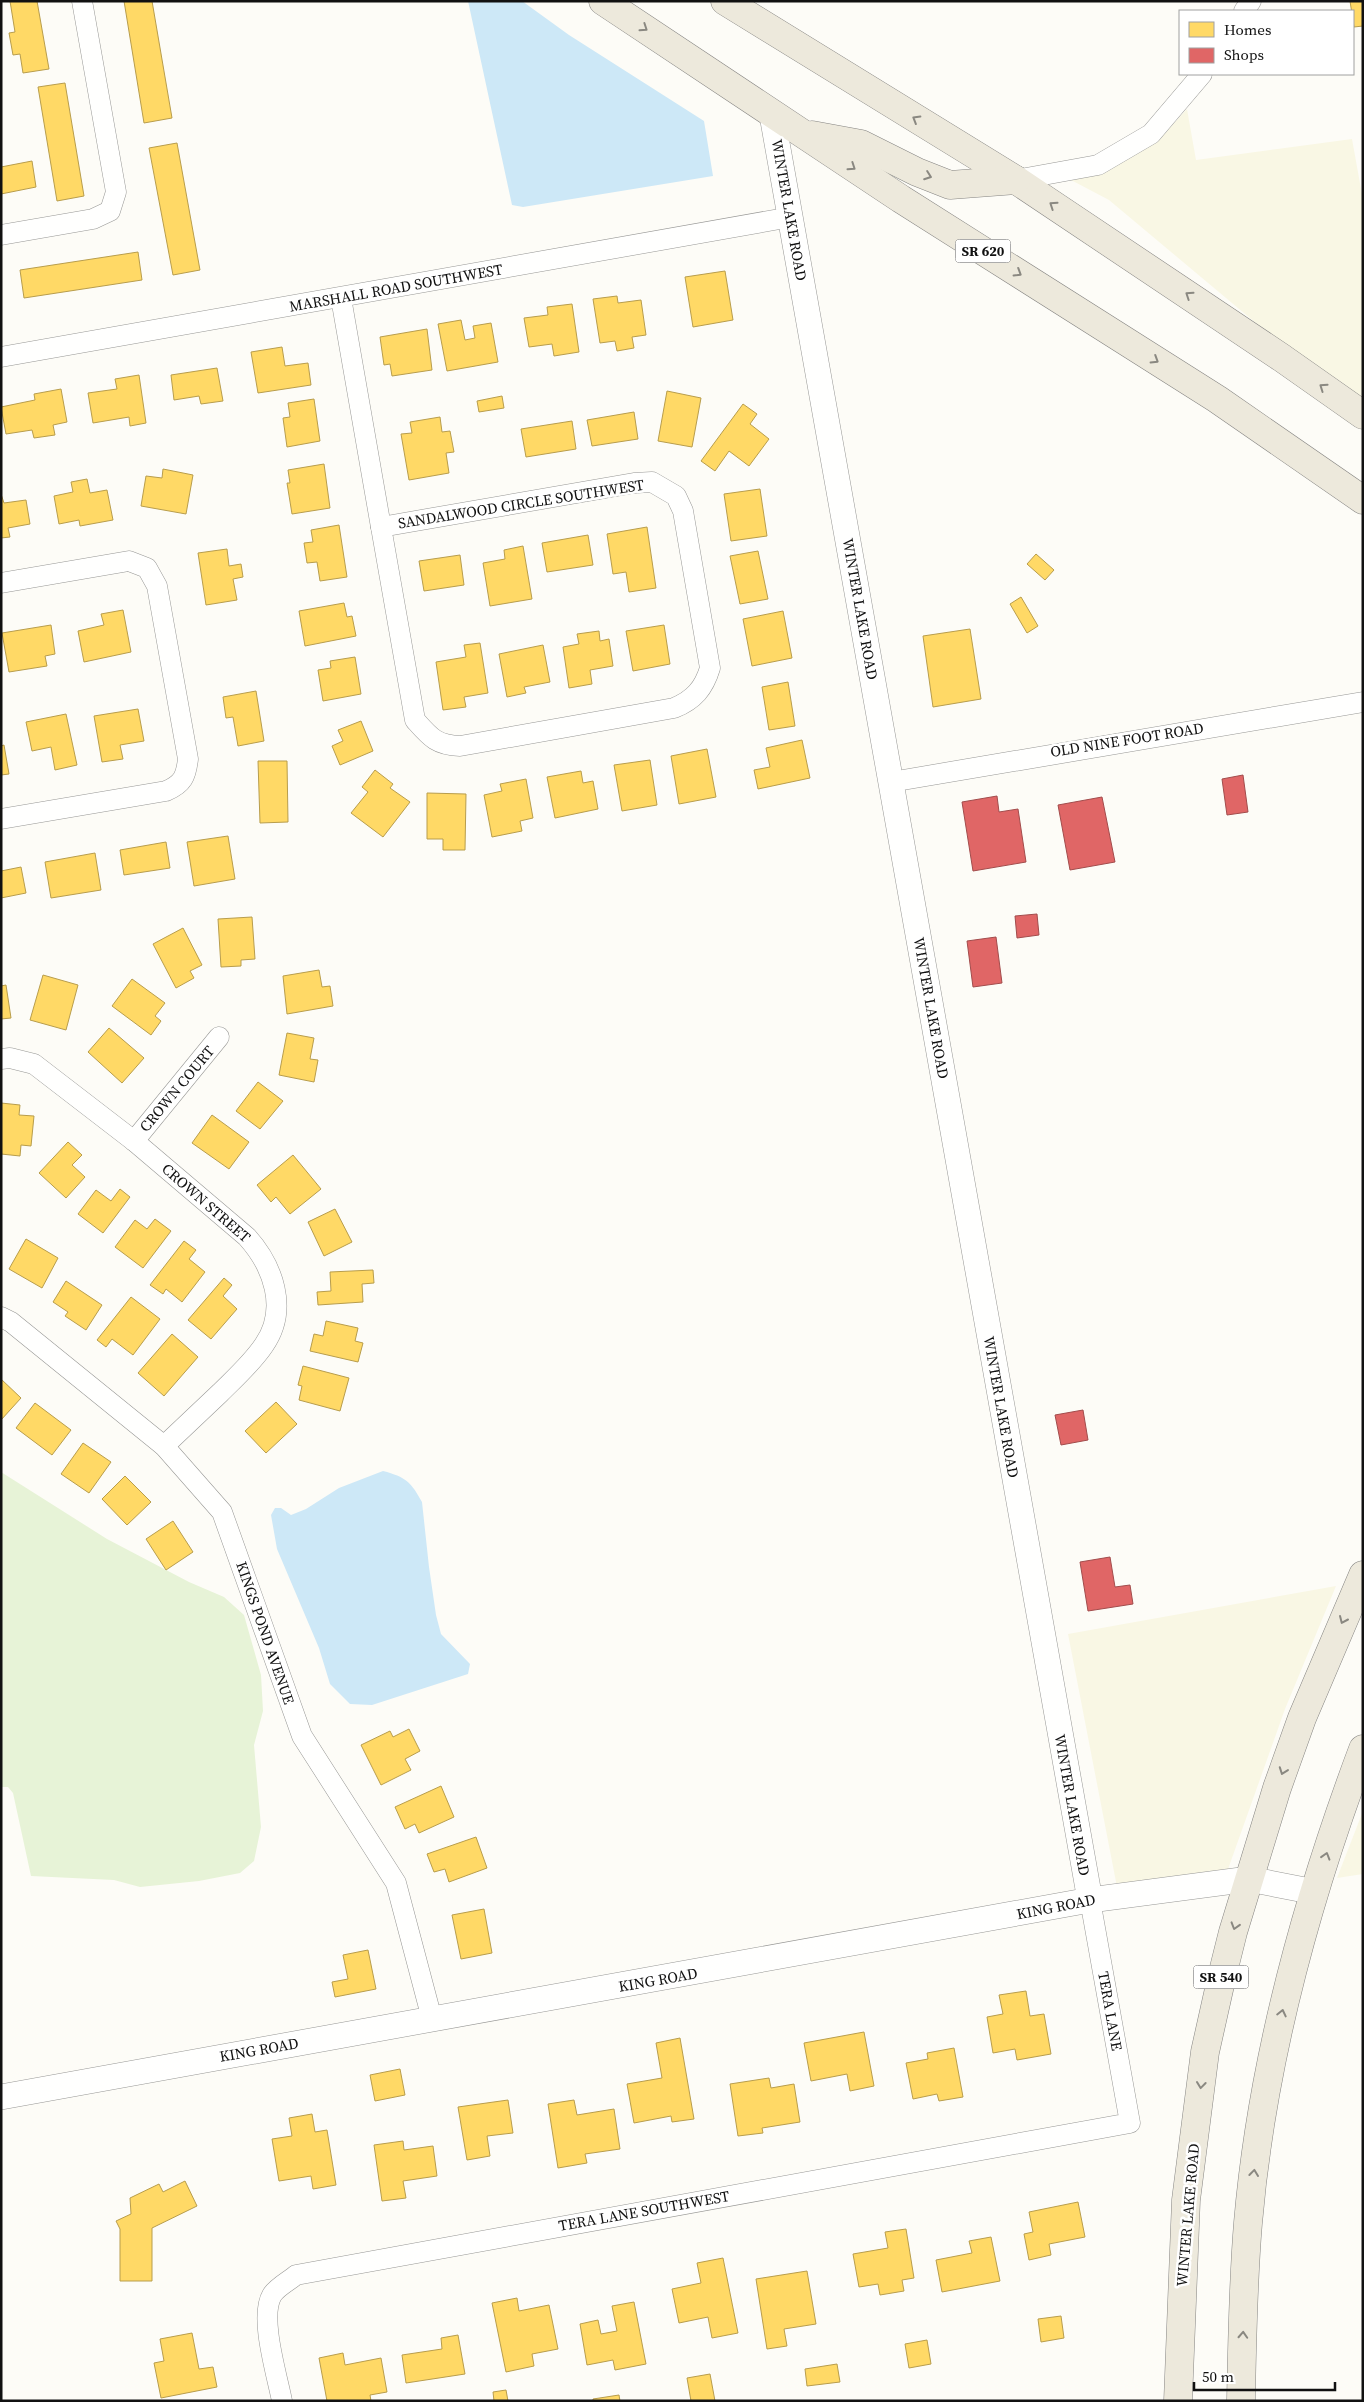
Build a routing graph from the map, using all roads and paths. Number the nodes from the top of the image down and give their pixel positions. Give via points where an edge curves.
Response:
1 (82, 1) edge
2 (603, 1) edge
3 (725, 1) edge
4 (1201, 75) edge
5 (772, 116) junction
6 (801, 132) junction
7 (1016, 180) junction
8 (790, 217) junction
9 (1, 235) edge
10 (341, 298) junction
11 (1, 357) edge
12 (1363, 415) edge
13 (1363, 500) edge
14 (382, 527) junction
15 (1, 582) edge
16 (1363, 702) edge
17 (891, 782) junction
18 (1, 819) edge
19 (219, 1038) dead end
20 (1, 1059) edge
21 (134, 1141) junction
22 (1, 1317) edge
23 (164, 1446) junction
24 (1363, 1576) edge
25 (1363, 1749) edge
26 (1249, 1879) junction
27 (1315, 1892) junction
28 (1090, 1900) junction
29 (432, 2019) junction
30 (1, 2097) edge
31 (1130, 2123) joint
32 (282, 2401) edge
33 (1178, 2401) edge
34 (1241, 2401) edge

1 - 9 street via 116,192 110,211 93,219
2 -> 5 main road, SR 620
7 -> 3 main road
4 - 7 street via 1151,134 1098,165
5 - 6 main road, SR 620
5 - 8 street, WINTER LAKE ROAD
6 -> 7 main road via 861,144 950,185
6 -> 13 main road, SR 620 via 1217,399
12 -> 7 main road
8 - 10 street, MARSHALL ROAD SOUTHWEST
8 - 17 street, WINTER LAKE ROAD
10 - 11 street, MARSHALL ROAD SOUTHWEST
10 - 14 street, SANDALWOOD CIRCLE SOUTHWEST
14 - 14 street, SANDALWOOD CIRCLE SOUTHWEST via 415,720 426,733 444,745 460,746 674,708 690,702 705,683 710,668 683,511 676,496 652,482 634,482
15 - 18 street via 129,560 147,568 157,586 188,759 181,782 166,791
16 - 17 street, OLD NINE FOOT ROAD
17 - 28 street, WINTER LAKE ROAD
19 - 21 street, CROWN COURT
20 - 21 street, CROWN STREET via 34,1064
21 - 23 street, CROWN STREET via 261,1252 274,1280 276,1294 275,1317 265,1344 241,1372
22 - 23 street, KINGS POND AVENUE
23 - 29 street, KINGS POND AVENUE via 222,1512 302,1736 396,1883
24 -> 26 main road, WINTER LAKE ROAD / SR 540 via 1302,1718
27 -> 25 main road
26 - 27 street, KING ROAD
26 - 28 street, KING ROAD
26 -> 33 main road, WINTER LAKE ROAD / SR 540 via 1222,1976 1204,2059 1186,2200
34 -> 27 main road via 1248,2223 1257,2153 1280,2024
28 - 29 street, KING ROAD
28 - 31 street, TERA LANE
29 - 30 street, KING ROAD
31 - 32 street, TERA LANE SOUTHWEST via 296,2276 275,2291 267,2308

